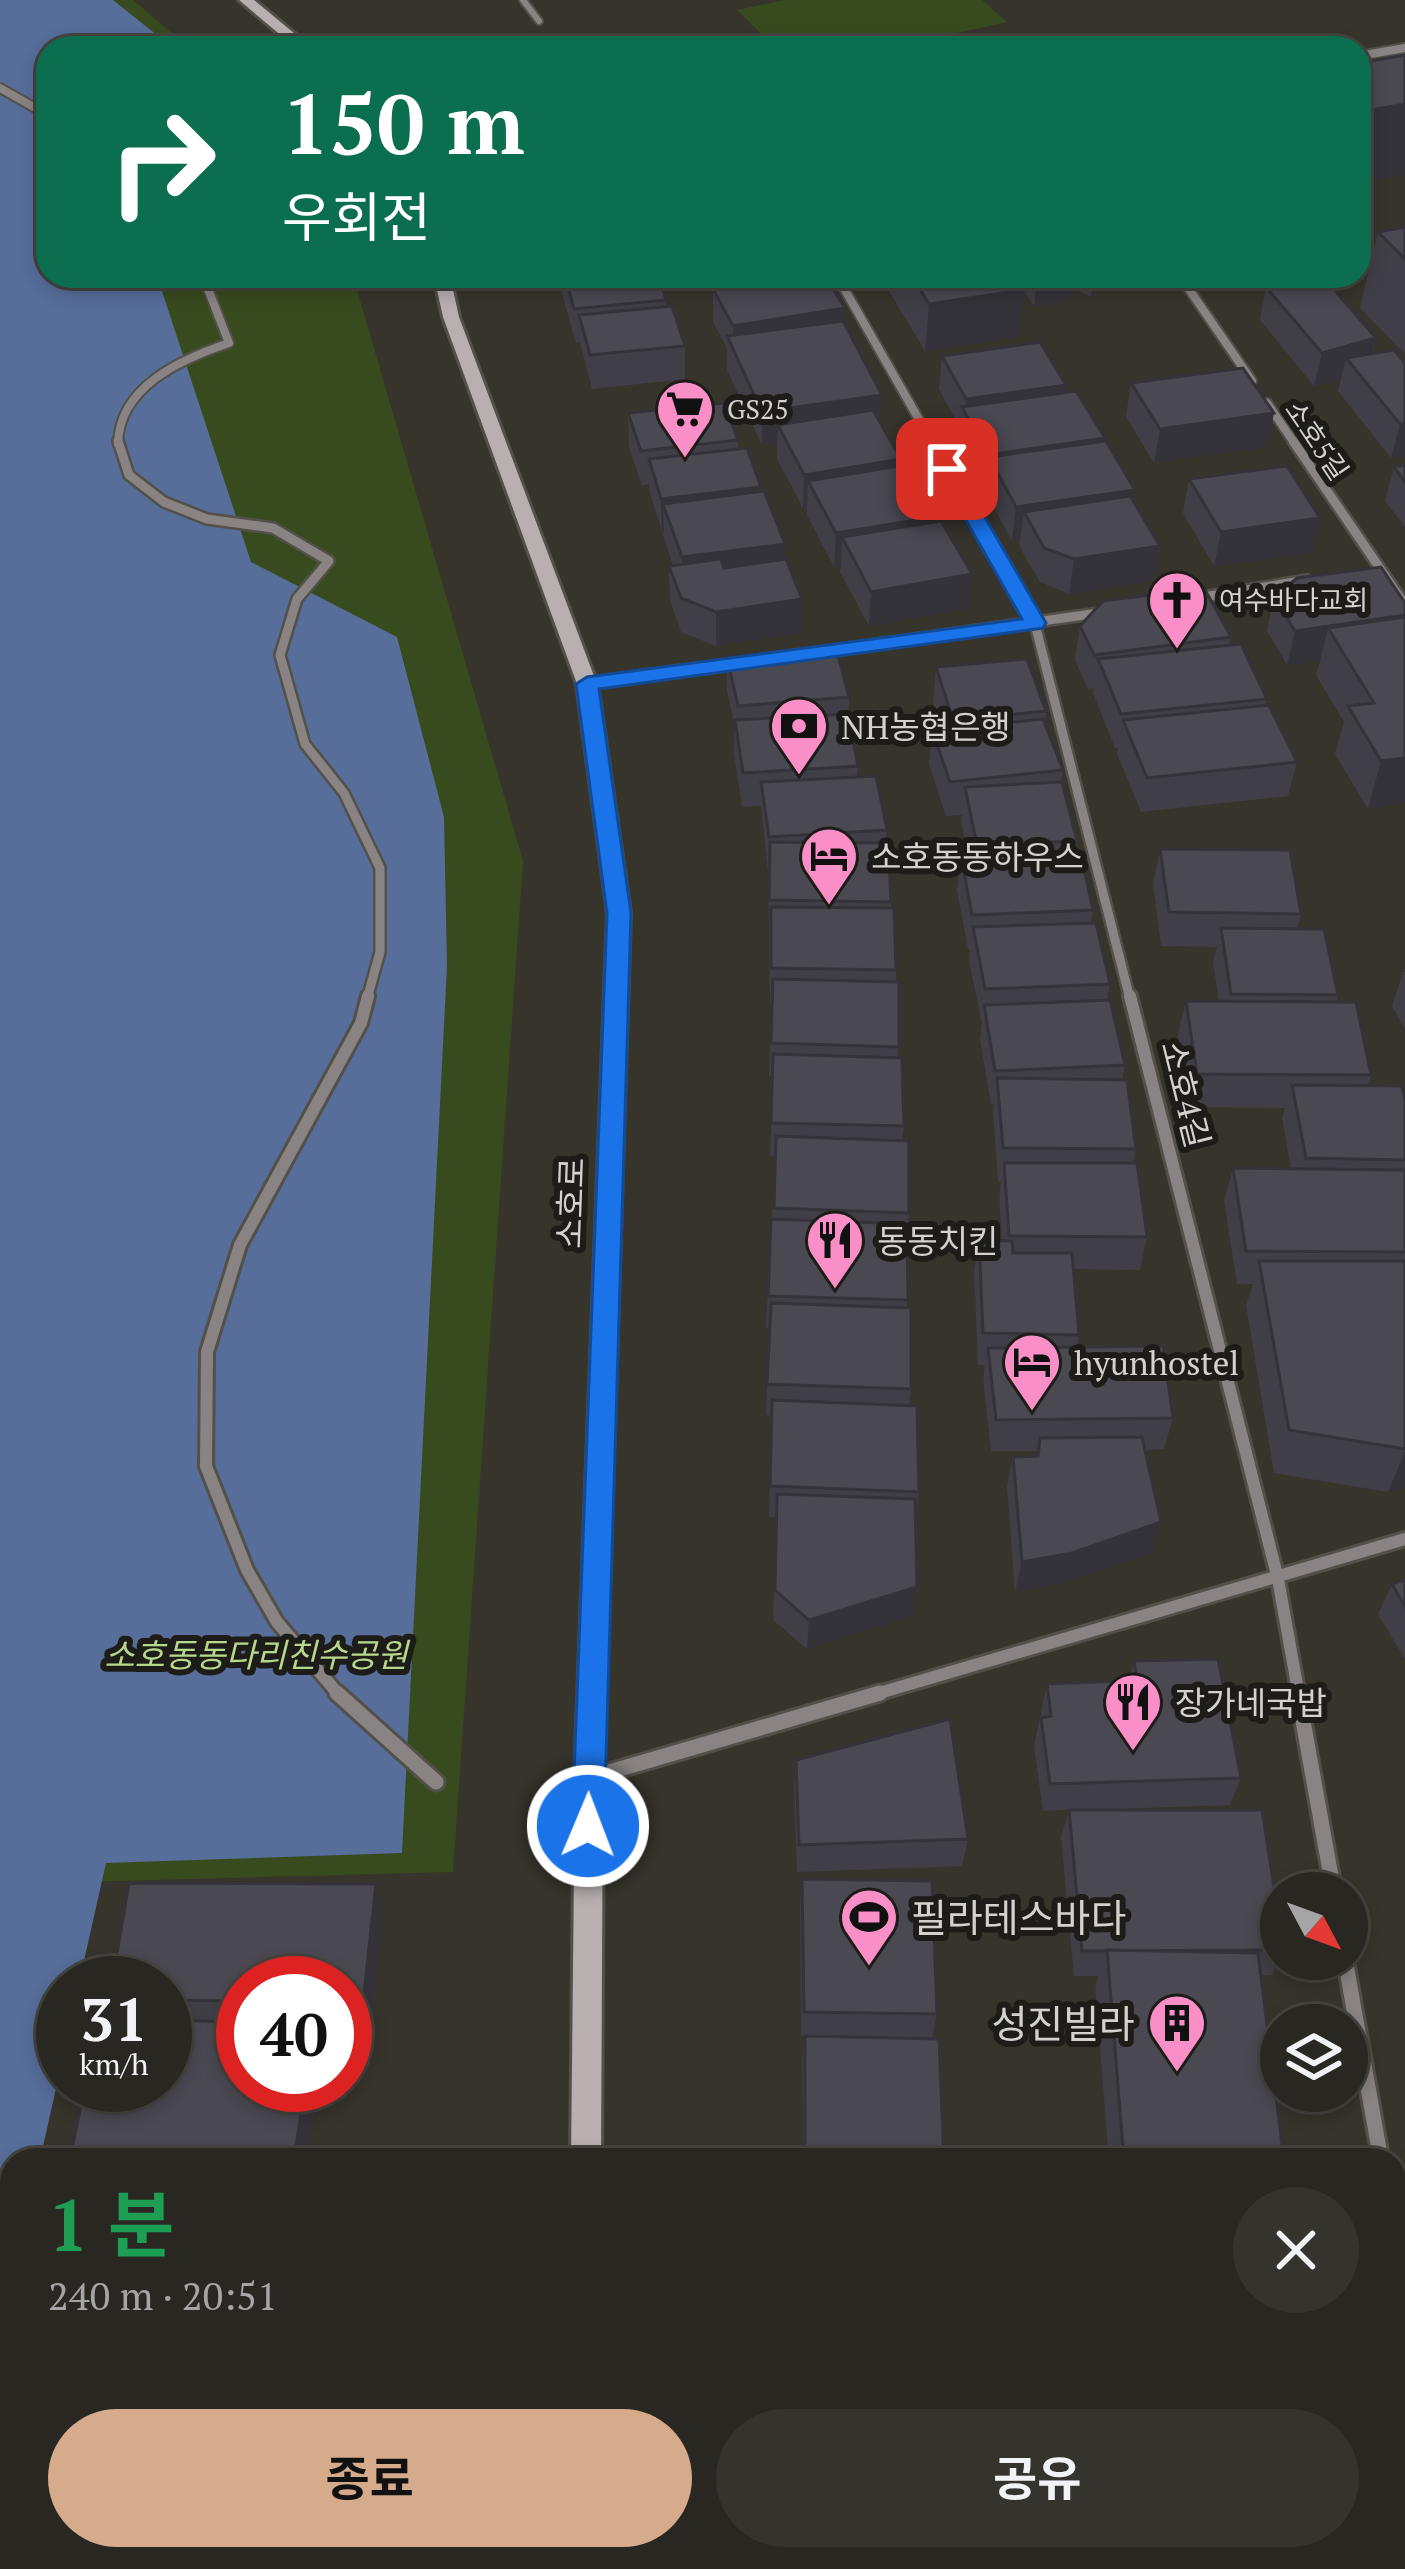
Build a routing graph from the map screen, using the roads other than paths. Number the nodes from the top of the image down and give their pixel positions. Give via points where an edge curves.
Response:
1 (246, 0) edge
2 (523, 0) edge
3 (539, 21) dead end
4 (290, 36) edge
5 (1405, 48) edge
6 (1371, 54) edge
7 (0, 88) edge
8 (36, 109) edge
9 (208, 288) edge
10 (445, 288) edge
11 (844, 288) edge
12 (1188, 288) edge
13 (1379, 568) junction
14 (1356, 572) edge
15 (1310, 579) edge
16 (1173, 602) edge
17 (1405, 605) edge
18 (1127, 609) edge
19 (1035, 623) junction
20 (800, 655) edge
21 (752, 662) edge
22 (587, 684) junction
23 (1405, 1539) edge
24 (1277, 1579) junction
25 (589, 1778) junction
26 (436, 1782) dead end
27 (1330, 1872) edge
28 (1350, 1980) edge
29 (586, 2148) edge
30 (1380, 2148) edge

1 - 4 street
2 - 3 lane
5 - 6 street
7 - 8 street
9 - 26 street via 229,343 175,364 137,395 118,434 121,459 161,502 205,519 273,529 329,561 297,598 280,655 305,744 344,794 380,868 382,910 361,1023 240,1245 221,1301 207,1352 206,1466 277,1622 356,1713
10 - 22 street, 소호로
11 - 19 street
12 - 13 street, 소호5길
13 - 14 street
13 - 17 street
15 - 16 street
18 - 19 street
19 - 20 street
19 - 24 street, 소호4길
21 - 22 street
22 - 25 street, 소호로 via 619,913
23 - 24 street
24 - 25 street
24 - 27 street, 소호4길
25 - 29 street, 소호로
28 - 30 street

